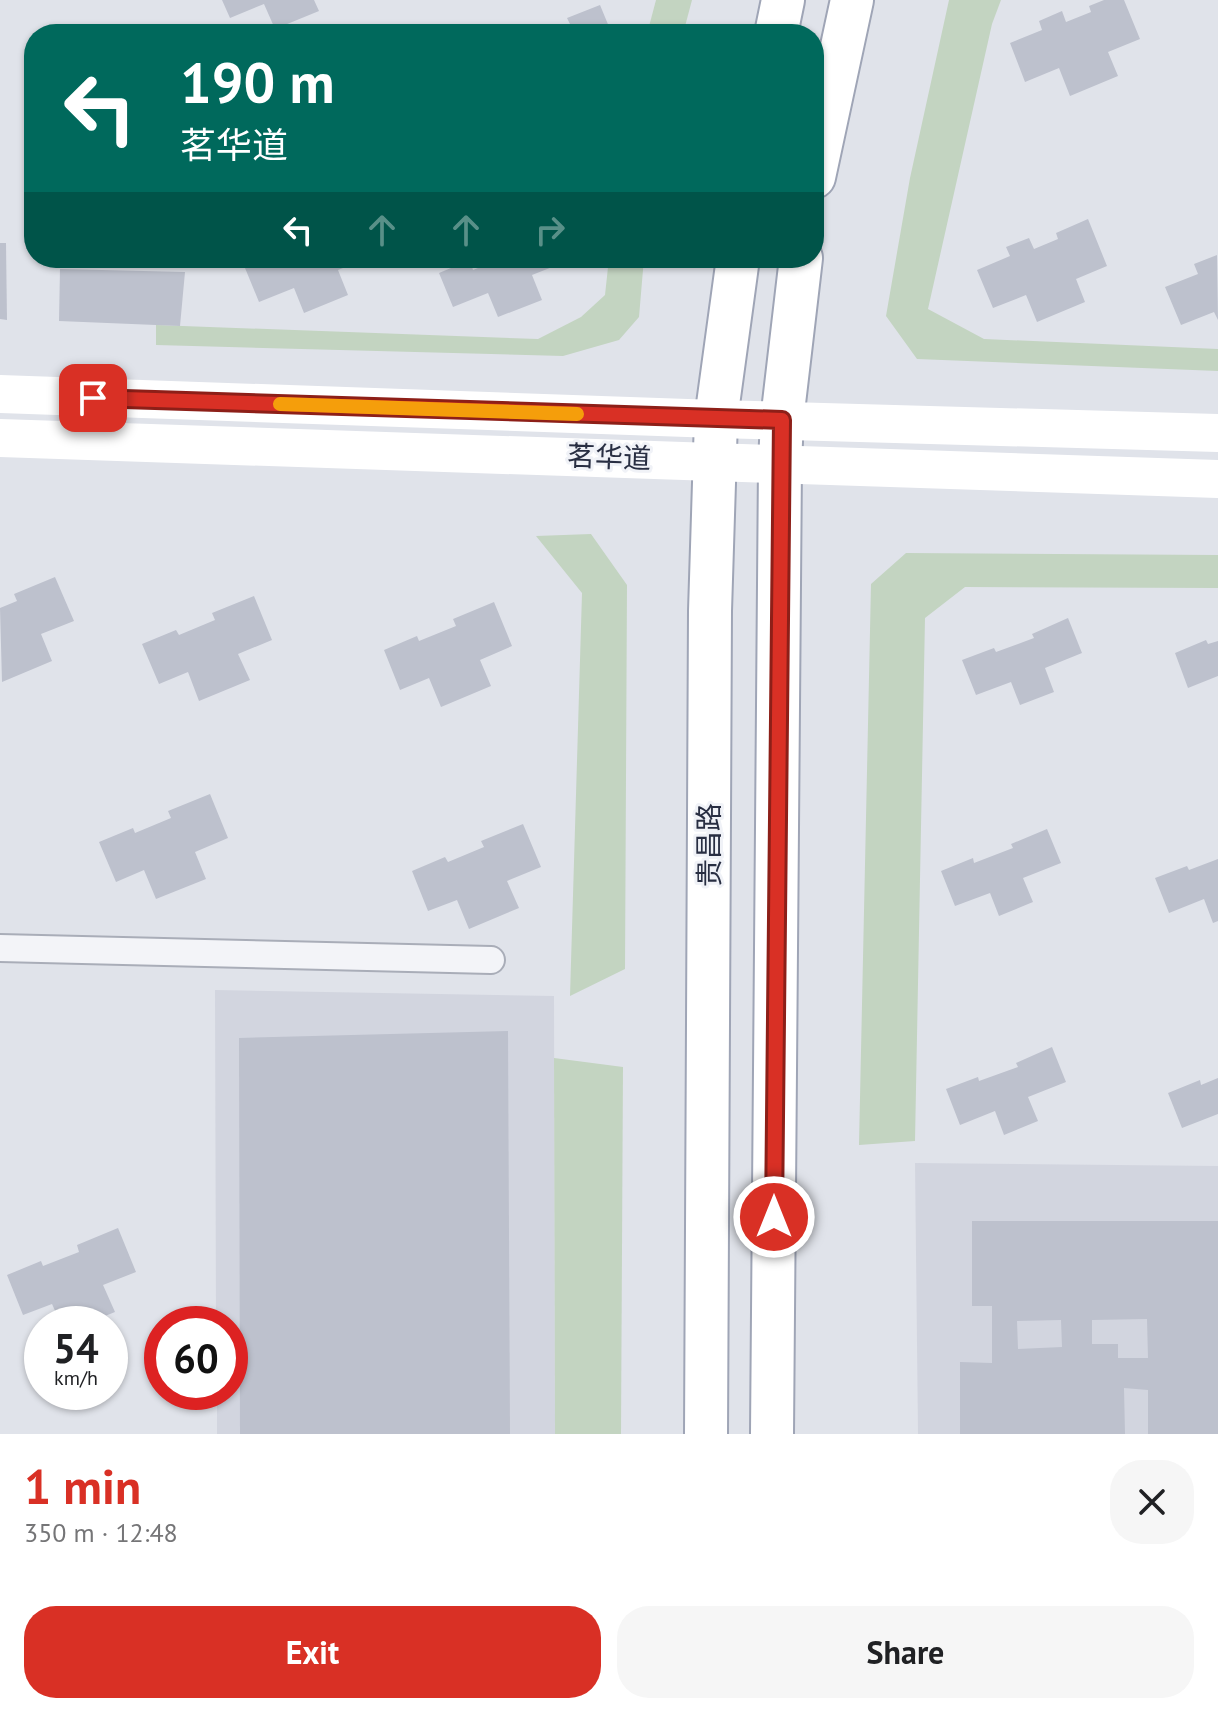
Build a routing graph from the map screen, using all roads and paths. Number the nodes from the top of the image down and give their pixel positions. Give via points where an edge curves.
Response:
1 (783, 0) edge
2 (852, 0) edge
3 (778, 24) edge
4 (824, 130) edge
5 (737, 268) edge
6 (800, 268) edge
7 (0, 394) edge
8 (716, 419) junction
9 (782, 420) junction
10 (1218, 433) edge
11 (0, 438) edge
12 (714, 460) junction
13 (780, 463) junction
14 (1218, 479) edge
15 (0, 948) edge
16 (491, 960) dead end
17 (706, 1434) edge
18 (772, 1434) edge

1 - 3 main road
2 - 4 main road
5 - 8 main road, 贵昌路
6 - 9 main road
7 - 8 street, 茗华道
8 - 9 street, 茗华道
8 - 12 main road, 贵昌路
9 - 10 street, 茗华道
9 - 13 main road
11 - 12 street, 茗华道
12 - 13 street, 茗华道
12 - 17 main road, 贵昌路
13 - 14 street, 茗华道
13 - 18 main road
15 - 16 street

